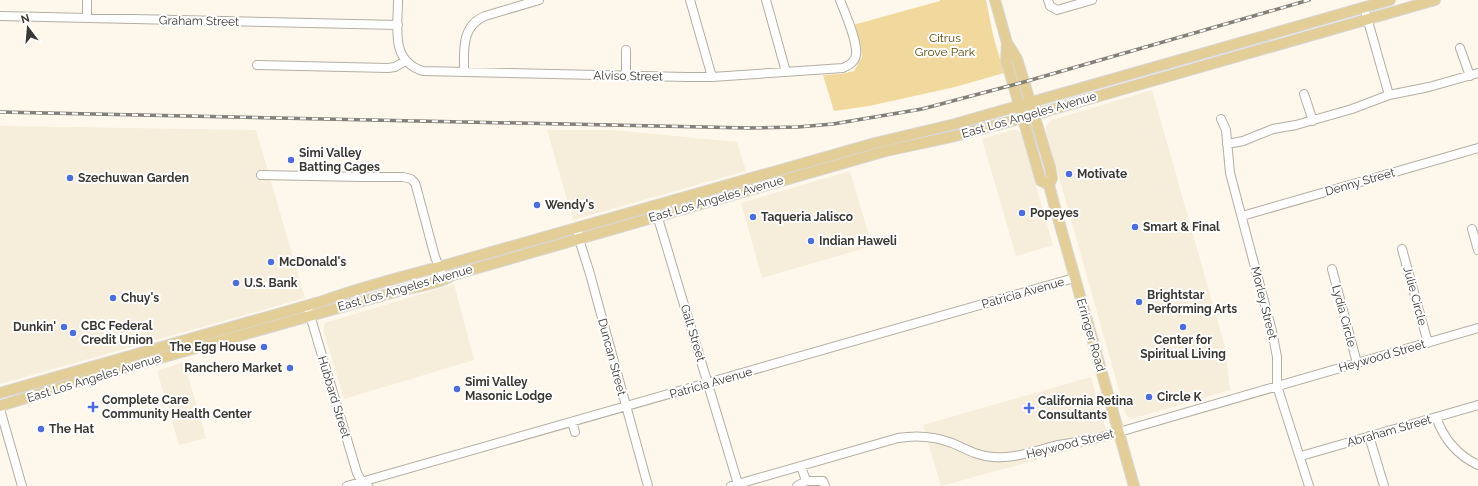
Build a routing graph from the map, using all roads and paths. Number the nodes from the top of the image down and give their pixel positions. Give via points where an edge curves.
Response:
1 (87, 0) edge
2 (398, 0) edge
3 (539, 0) edge
4 (690, 0) edge
5 (766, 0) edge
6 (840, 0) edge
7 (995, 0) edge
8 (1048, 0) edge
9 (1092, 0) edge
10 (1390, 0) edge
11 (1435, 0) edge
12 (1364, 8) junction
13 (0, 16) edge
14 (87, 18) junction
15 (1367, 19) junction
16 (398, 25) junction
17 (1007, 43) junction
18 (1460, 48) dead end
19 (626, 50) dead end
20 (405, 61) junction
21 (257, 65) dead end
22 (464, 72) junction
23 (786, 72) junction
24 (1478, 73) edge
25 (626, 76) junction
26 (1470, 76) junction
27 (712, 77) junction
28 (1304, 94) dead end
29 (1389, 94) junction
30 (1031, 103) junction
31 (1019, 106) junction
32 (1034, 114) junction
33 (1022, 118) junction
34 (1222, 119) dead end
35 (1313, 121) junction
36 (1226, 144) junction
37 (1478, 148) edge
38 (261, 175) dead end
39 (1049, 185) junction
40 (654, 205) junction
41 (657, 216) junction
42 (1242, 216) junction
43 (578, 228) junction
44 (1472, 229) dead end
45 (579, 239) junction
46 (1402, 249) dead end
47 (1478, 250) edge
48 (439, 267) junction
49 (1332, 269) dead end
50 (1074, 278) junction
51 (445, 280) junction
52 (308, 310) junction
53 (1478, 328) edge
54 (1428, 343) junction
55 (152, 349) junction
56 (159, 359) junction
57 (1357, 363) junction
58 (708, 384) junction
59 (1277, 386) junction
60 (0, 393) edge
61 (1478, 405) edge
62 (626, 406) junction
63 (0, 408) edge
64 (1436, 417) junction
65 (572, 422) junction
66 (575, 432) dead end
67 (1119, 432) junction
68 (1369, 436) junction
69 (1301, 456) junction
70 (1478, 465) edge
71 (801, 466) junction
72 (806, 481) junction
73 (365, 484) edge
74 (734, 485) edge
75 (22, 486) edge
76 (347, 486) edge
77 (648, 486) edge
78 (797, 486) edge
79 (825, 486) edge
80 (1134, 486) edge
81 (1309, 486) edge
82 (1384, 486) edge

1 - 14 street
2 - 16 street
3 - 22 street via 485,16 471,25 465,42
4 - 27 street
5 - 23 street
6 - 23 street, Alviso Street via 855,44 856,55 852,63 843,68
7 - 17 main road, Erringer Road
8 - 9 street via 1050,6 1061,9
10 - 12 main road, East Los Angeles Avenue
11 - 15 main road, East Los Angeles Avenue
12 - 15 street
12 - 30 main road, East Los Angeles Avenue
13 - 14 street, Graham Street
14 - 16 street, Graham Street
15 - 29 street
15 - 32 main road, East Los Angeles Avenue
16 - 20 street via 399,47
17 - 30 main road, Erringer Road via 1017,59
17 - 31 main road, Erringer Road via 1006,61
18 - 26 street
19 - 25 street
20 - 21 street via 388,68
20 - 22 street, Alviso Street via 423,71
22 - 25 street, Alviso Street
23 - 27 street, Alviso Street
24 - 26 street
25 - 27 street, Alviso Street
26 - 29 street via 1430,87
28 - 35 street
29 - 35 street
30 - 31 main road, East Los Angeles Avenue
30 - 32 main road, Erringer Road
31 - 33 main road, Erringer Road
31 - 40 main road, East Los Angeles Avenue
32 - 33 main road, East Los Angeles Avenue
32 - 39 main road, Erringer Road via 1052,178
33 - 39 main road, Erringer Road via 1041,182
33 - 41 main road, East Los Angeles Avenue via 881,153
34 - 36 street, Morley Street via 1226,130
35 - 36 street via 1272,129 1243,141
36 - 42 street, Morley Street via 1230,173
37 - 42 street, Denny Street
38 - 48 street via 411,179 416,186
39 - 50 main road, Erringer Road
40 - 41 street, Galt Street
40 - 43 main road, East Los Angeles Avenue
41 - 45 main road, East Los Angeles Avenue
41 - 58 street, Galt Street
42 - 59 street, Morley Street via 1272,331 1277,357
43 - 45 street, Duncan Street
43 - 48 main road, East Los Angeles Avenue
44 - 47 street
45 - 51 main road, East Los Angeles Avenue via 453,275
45 - 62 street, Duncan Street
46 - 54 street, Julie Circle
48 - 51 street
48 - 52 main road, East Los Angeles Avenue via 358,289
49 - 57 street, Lydia Circle
50 - 58 street, Patricia Avenue
50 - 67 main road, Erringer Road
51 - 52 main road, East Los Angeles Avenue
52 - 55 main road, East Los Angeles Avenue
52 - 56 main road, East Los Angeles Avenue
52 - 73 street, Hubbard Street via 357,473
53 - 54 street, Heywood Street
54 - 57 street, Heywood Street
55 - 56 main road
55 - 60 main road, East Los Angeles Avenue
56 - 63 main road, East Los Angeles Avenue
57 - 59 street, Heywood Street
58 - 62 street, Patricia Avenue
58 - 74 street, Galt Street
59 - 67 street, Heywood Street
59 - 69 street, Morley Street
61 - 64 street, Abraham Street
62 - 65 street, Patricia Avenue
62 - 77 street, Duncan Street
63 - 75 street
64 - 68 street, Abraham Street
64 - 70 street via 1451,445
65 - 66 street
65 - 73 street, Patricia Avenue
67 - 71 street, Heywood Street via 1004,458 978,454 937,439 911,436
67 - 80 main road, Erringer Road
68 - 69 street, Abraham Street
68 - 82 street
69 - 81 street, Morley Street
71 - 72 street
71 - 74 street, Heywood Street
72 - 78 street
72 - 79 street via 823,481
73 - 76 street, Patricia Avenue

